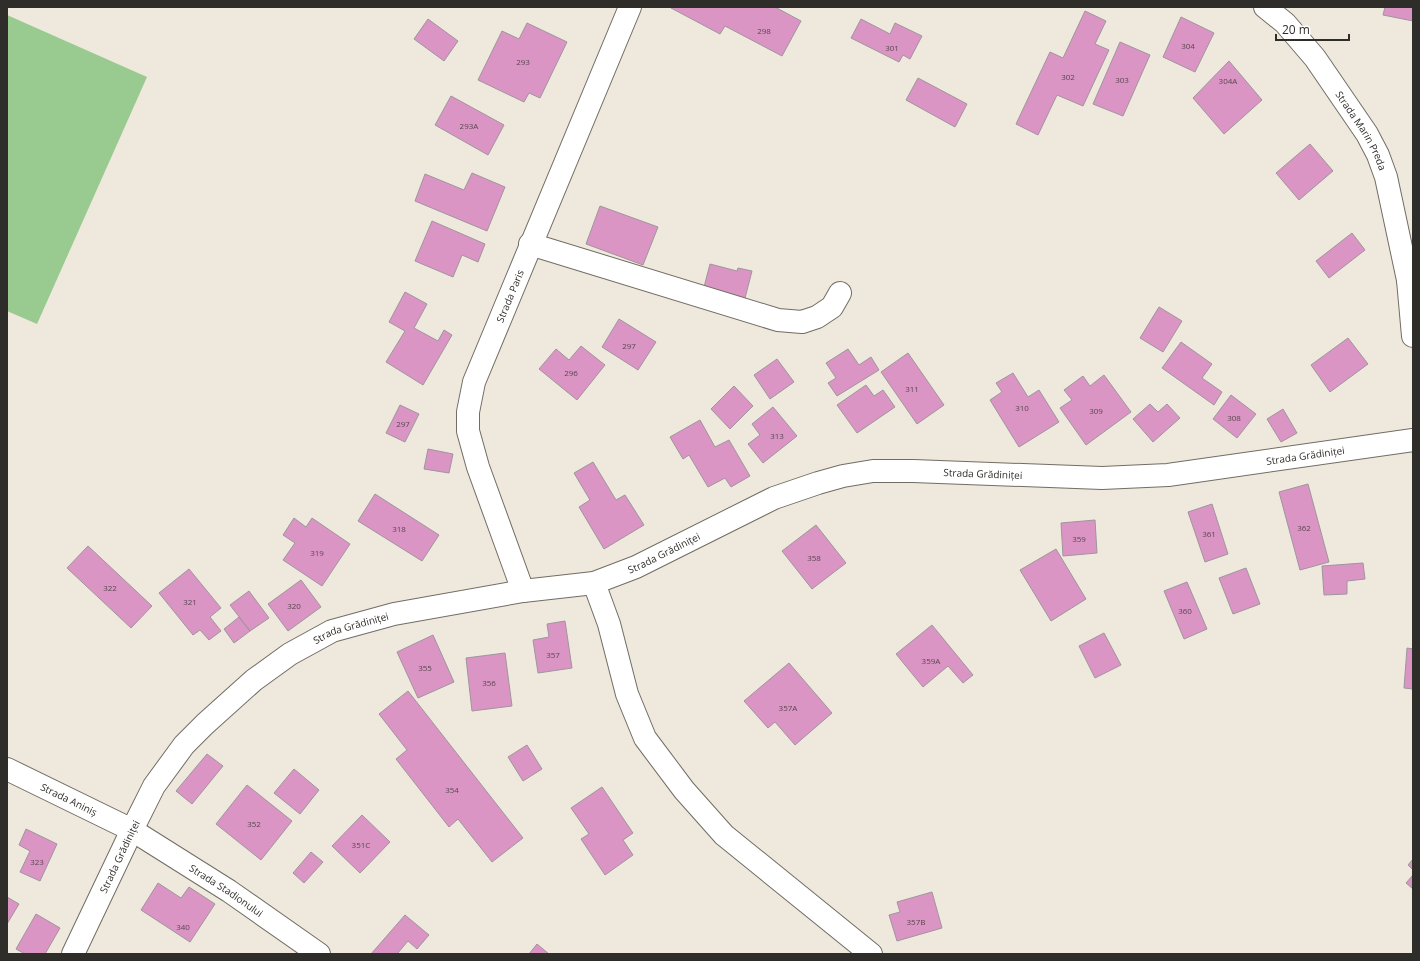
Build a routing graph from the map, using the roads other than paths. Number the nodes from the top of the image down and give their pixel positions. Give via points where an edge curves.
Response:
1 (630, 7) edge
2 (1265, 7) edge
3 (530, 244) junction
4 (1410, 276) edge
5 (840, 293) dead end
6 (1413, 336) edge
7 (1413, 440) edge
8 (594, 583) junction
9 (523, 591) junction
10 (7, 769) edge
11 (132, 830) junction
12 (73, 954) edge
13 (319, 954) edge
14 (871, 954) edge

1 - 3 street, Strada Paris
2 - 4 street, Strada Marin Preda via 1285,23 1315,58 1368,134 1386,177
3 - 5 street via 778,320 802,322 818,318 832,307
3 - 9 street, Strada Paris via 474,382 468,412 468,432 478,467
4 - 6 street, Strada Marin Preda
7 - 8 street, Strada Grădiniței via 1168,475 1102,478 873,471 843,476 774,498 636,567
8 - 9 street, Strada Grădiniței
8 - 14 street via 609,624 627,694 645,738 684,790 724,835
9 - 11 street, Strada Grădiniței via 394,614 332,631 290,654 254,680 184,745 154,786
10 - 11 street, Strada Aniniș
11 - 12 street, Strada Grădiniței
11 - 13 street, Strada Stadionului via 229,891

